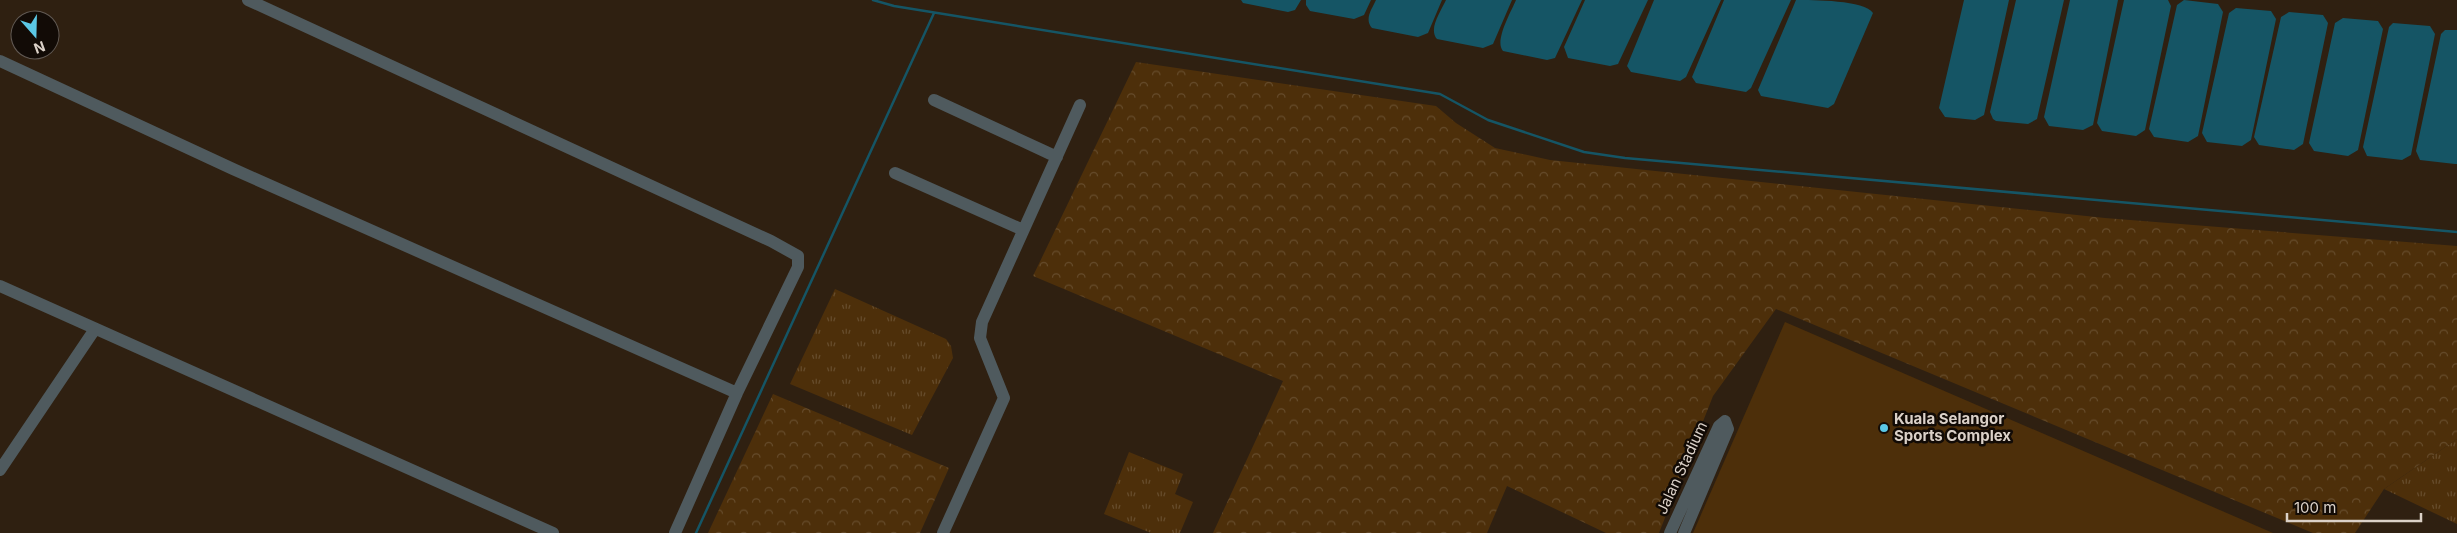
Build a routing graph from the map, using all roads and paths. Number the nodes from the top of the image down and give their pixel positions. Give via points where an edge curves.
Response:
1 (248, 0) edge
2 (0, 61) edge
3 (934, 100) dead end
4 (1080, 106) dead end
5 (1057, 157) junction
6 (895, 173) dead end
7 (1024, 230) junction
8 (0, 286) edge
9 (95, 330) junction
10 (737, 393) junction
11 (0, 470) edge
12 (553, 533) edge
13 (675, 533) edge
14 (943, 533) edge
15 (1670, 533) edge
16 (1684, 533) edge

1 - 10 street via 795,254 799,260 798,267
2 - 10 street via 233,169
3 - 5 street
4 - 5 street
5 - 7 street
6 - 7 street
7 - 14 street via 980,330 980,338 1004,398
8 - 9 street
9 - 11 street
9 - 12 street
10 - 13 street
15 - 16 street, Jalan Stadium via 1719,426 1725,421 1728,429

